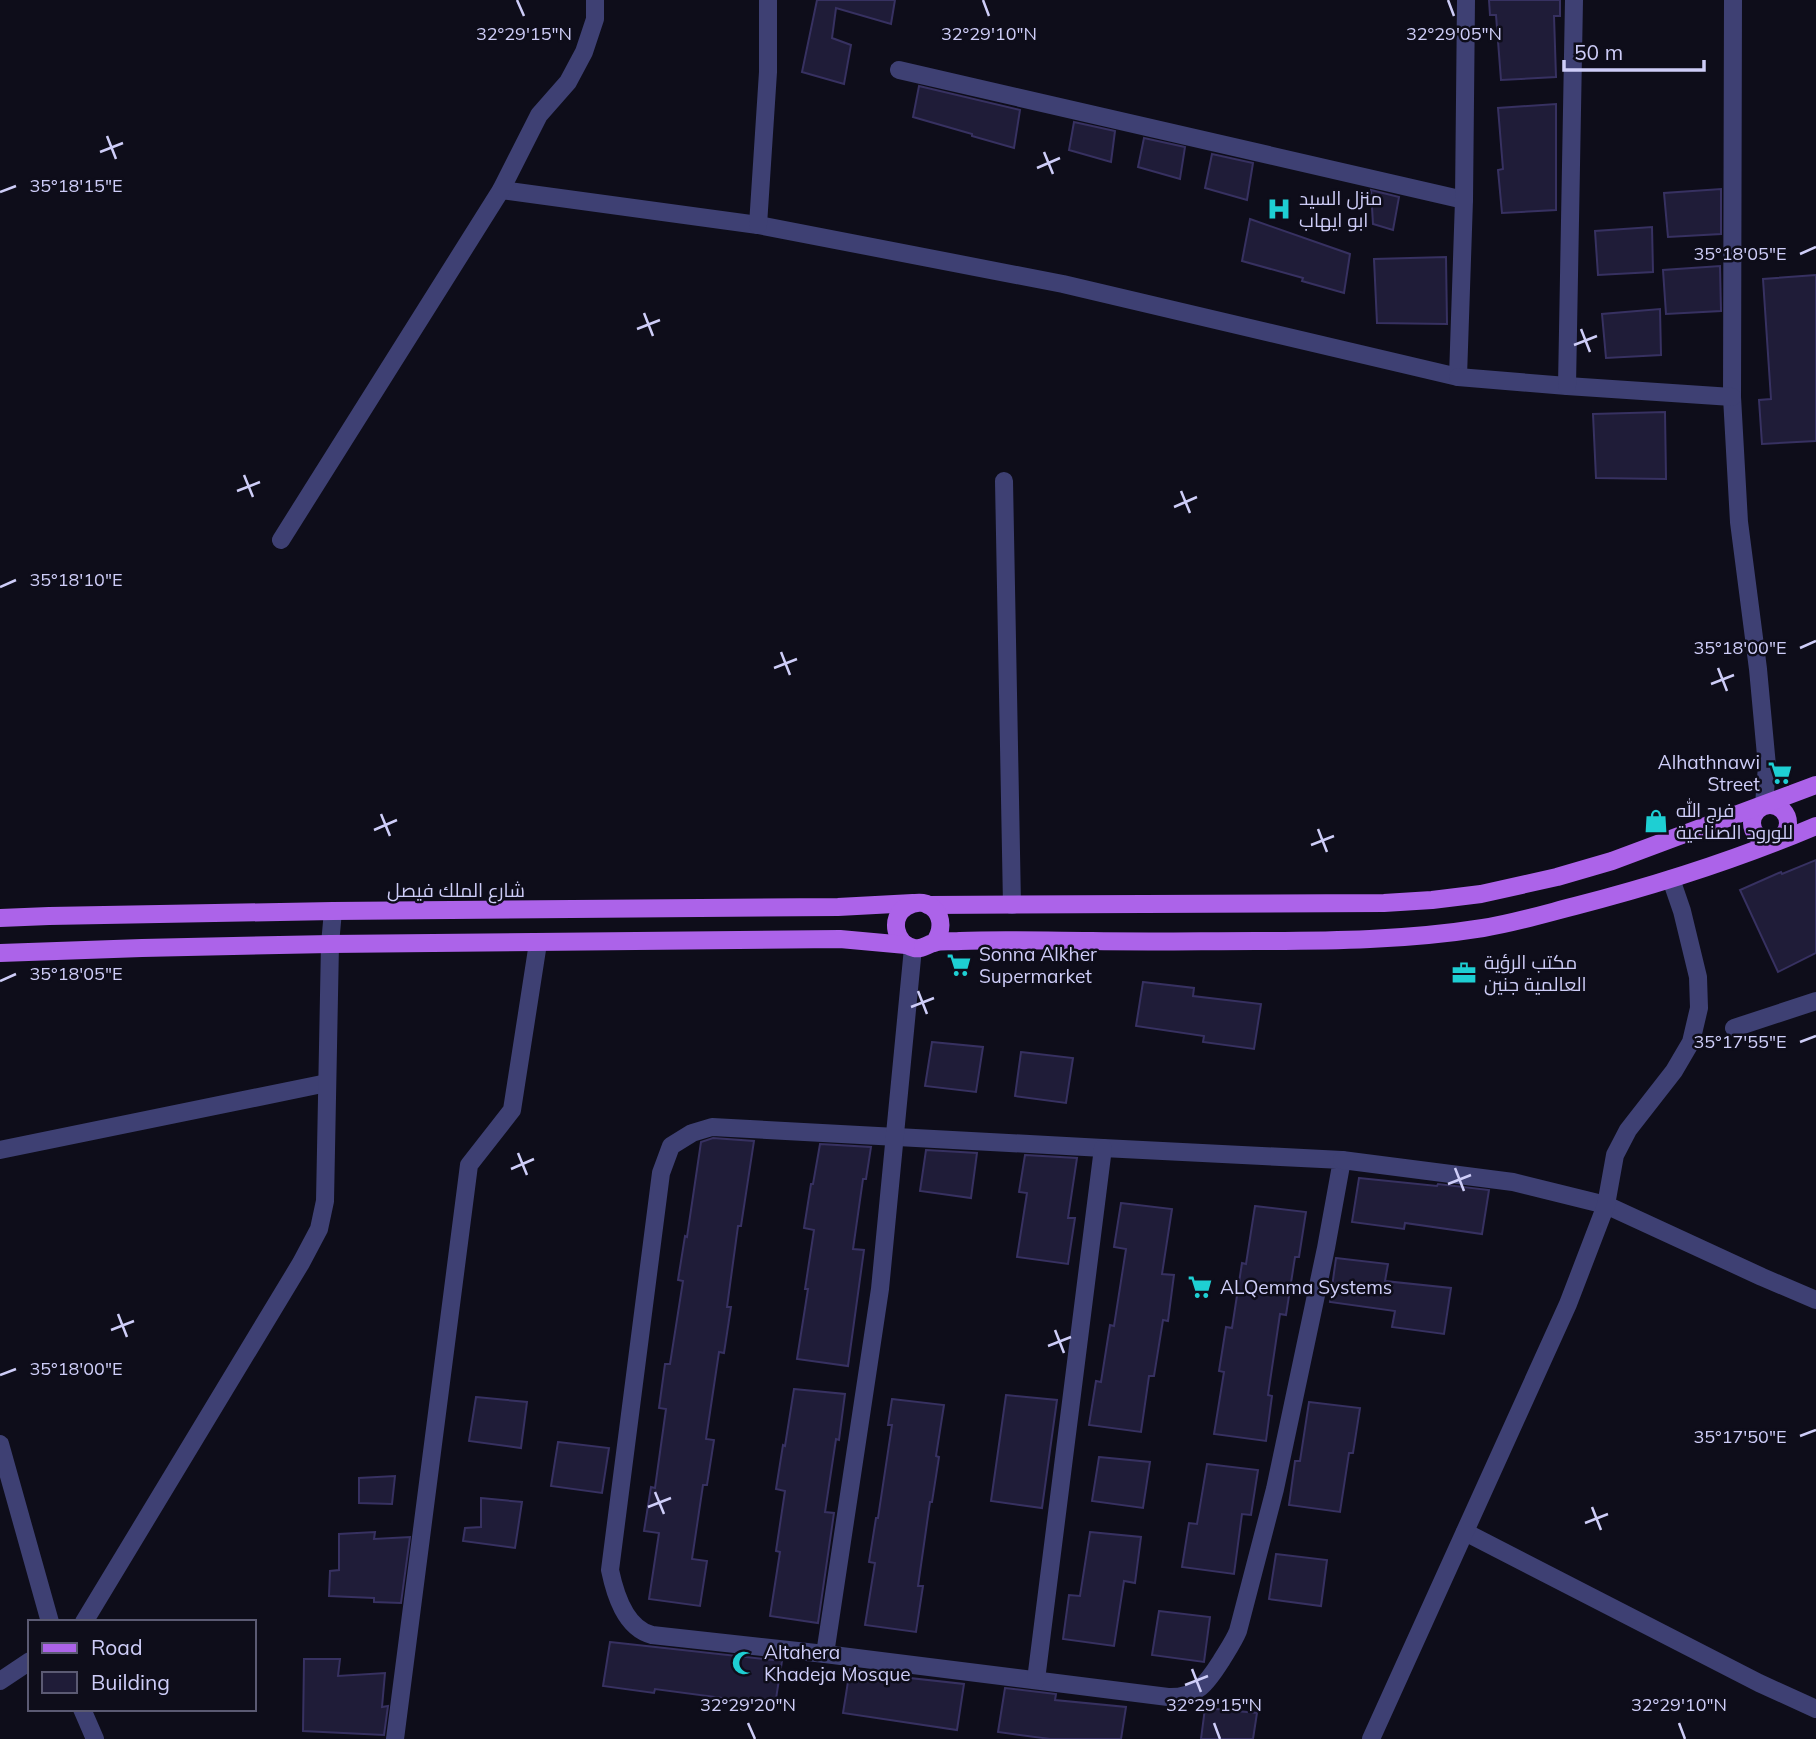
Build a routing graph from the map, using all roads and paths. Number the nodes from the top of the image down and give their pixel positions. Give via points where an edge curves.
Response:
1 (595, 0) edge
2 (1466, 0) edge
3 (1574, 0) edge
4 (1732, 0) edge
5 (764, 1) edge
6 (899, 70) dead end
7 (501, 190) junction
8 (1464, 200) junction
9 (758, 225) junction
10 (1458, 377) junction
11 (1567, 386) junction
12 (1732, 397) junction
13 (1004, 481) dead end
14 (281, 540) dead end
15 (1816, 786) edge
16 (1764, 805) junction
17 (1816, 826) edge
18 (1775, 841) junction
19 (1671, 879) junction
20 (920, 904) junction
21 (1012, 905) junction
22 (333, 911) junction
23 (0, 918) edge
24 (538, 943) junction
25 (934, 943) junction
26 (330, 944) junction
27 (909, 946) junction
28 (0, 953) edge
29 (1816, 1001) edge
30 (1734, 1028) dead end
31 (327, 1083) junction
32 (895, 1136) junction
33 (1103, 1148) junction
34 (0, 1150) edge
35 (1342, 1160) junction
36 (1606, 1205) junction
37 (1816, 1300) edge
38 (0, 1444) edge
39 (1465, 1532) junction
40 (49, 1620) edge
41 (85, 1620) edge
42 (825, 1654) junction
43 (28, 1662) edge
44 (1037, 1680) junction
45 (0, 1681) edge
46 (1816, 1709) edge
47 (83, 1711) edge
48 (95, 1739) edge
49 (395, 1739) edge
50 (1371, 1739) edge

1 - 7 street via 595,19 584,52 568,82 539,116
2 - 8 street
3 - 11 street
4 - 12 street
5 - 9 street via 768,72
6 - 8 street
7 - 9 street
7 - 14 street
8 - 10 street
9 - 10 street via 1063,284
10 - 11 street
11 - 12 street
12 - 16 street via 1739,522 1767,766
13 - 21 street
15 - 16 main road, شارع الملك فيصل
16 - 18 main road via 1752,819 1754,831 1763,840
16 - 18 main road via 1776,805 1788,818 1788,830
16 - 21 main road, شارع الملك فيصل via 1612,861 1481,894 1384,903
17 - 18 main road
18 - 19 main road
19 - 25 main road via 1513,923 1427,934 1343,941
19 - 36 street via 1698,977 1699,1009 1691,1042 1615,1155
20 - 21 main road, شارع الملك فيصل
20 - 22 main road, شارع الملك فيصل
20 - 25 main road via 934,909 941,923
20 - 27 main road via 900,912 897,919 897,933
22 - 23 main road, شارع الملك فيصل
22 - 26 street
24 - 26 main road
24 - 27 main road via 839,939
24 - 49 street via 512,1110 469,1165
25 - 27 main road
26 - 28 main road
26 - 31 street
27 - 32 street
29 - 30 street
31 - 34 street
31 - 41 street via 325,1201 319,1229
32 - 33 street
32 - 42 street via 880,1289
32 - 42 street via 712,1127 671,1146 661,1173 610,1570 615,1593 634,1626 647,1634
33 - 35 street
33 - 44 street
35 - 36 street via 1513,1182
35 - 44 street via 1275,1489 1235,1638 1209,1680 1183,1696
36 - 37 street
36 - 39 street via 1568,1304
38 - 40 street
39 - 46 street
39 - 50 street
42 - 44 street
43 - 45 street
47 - 48 street

